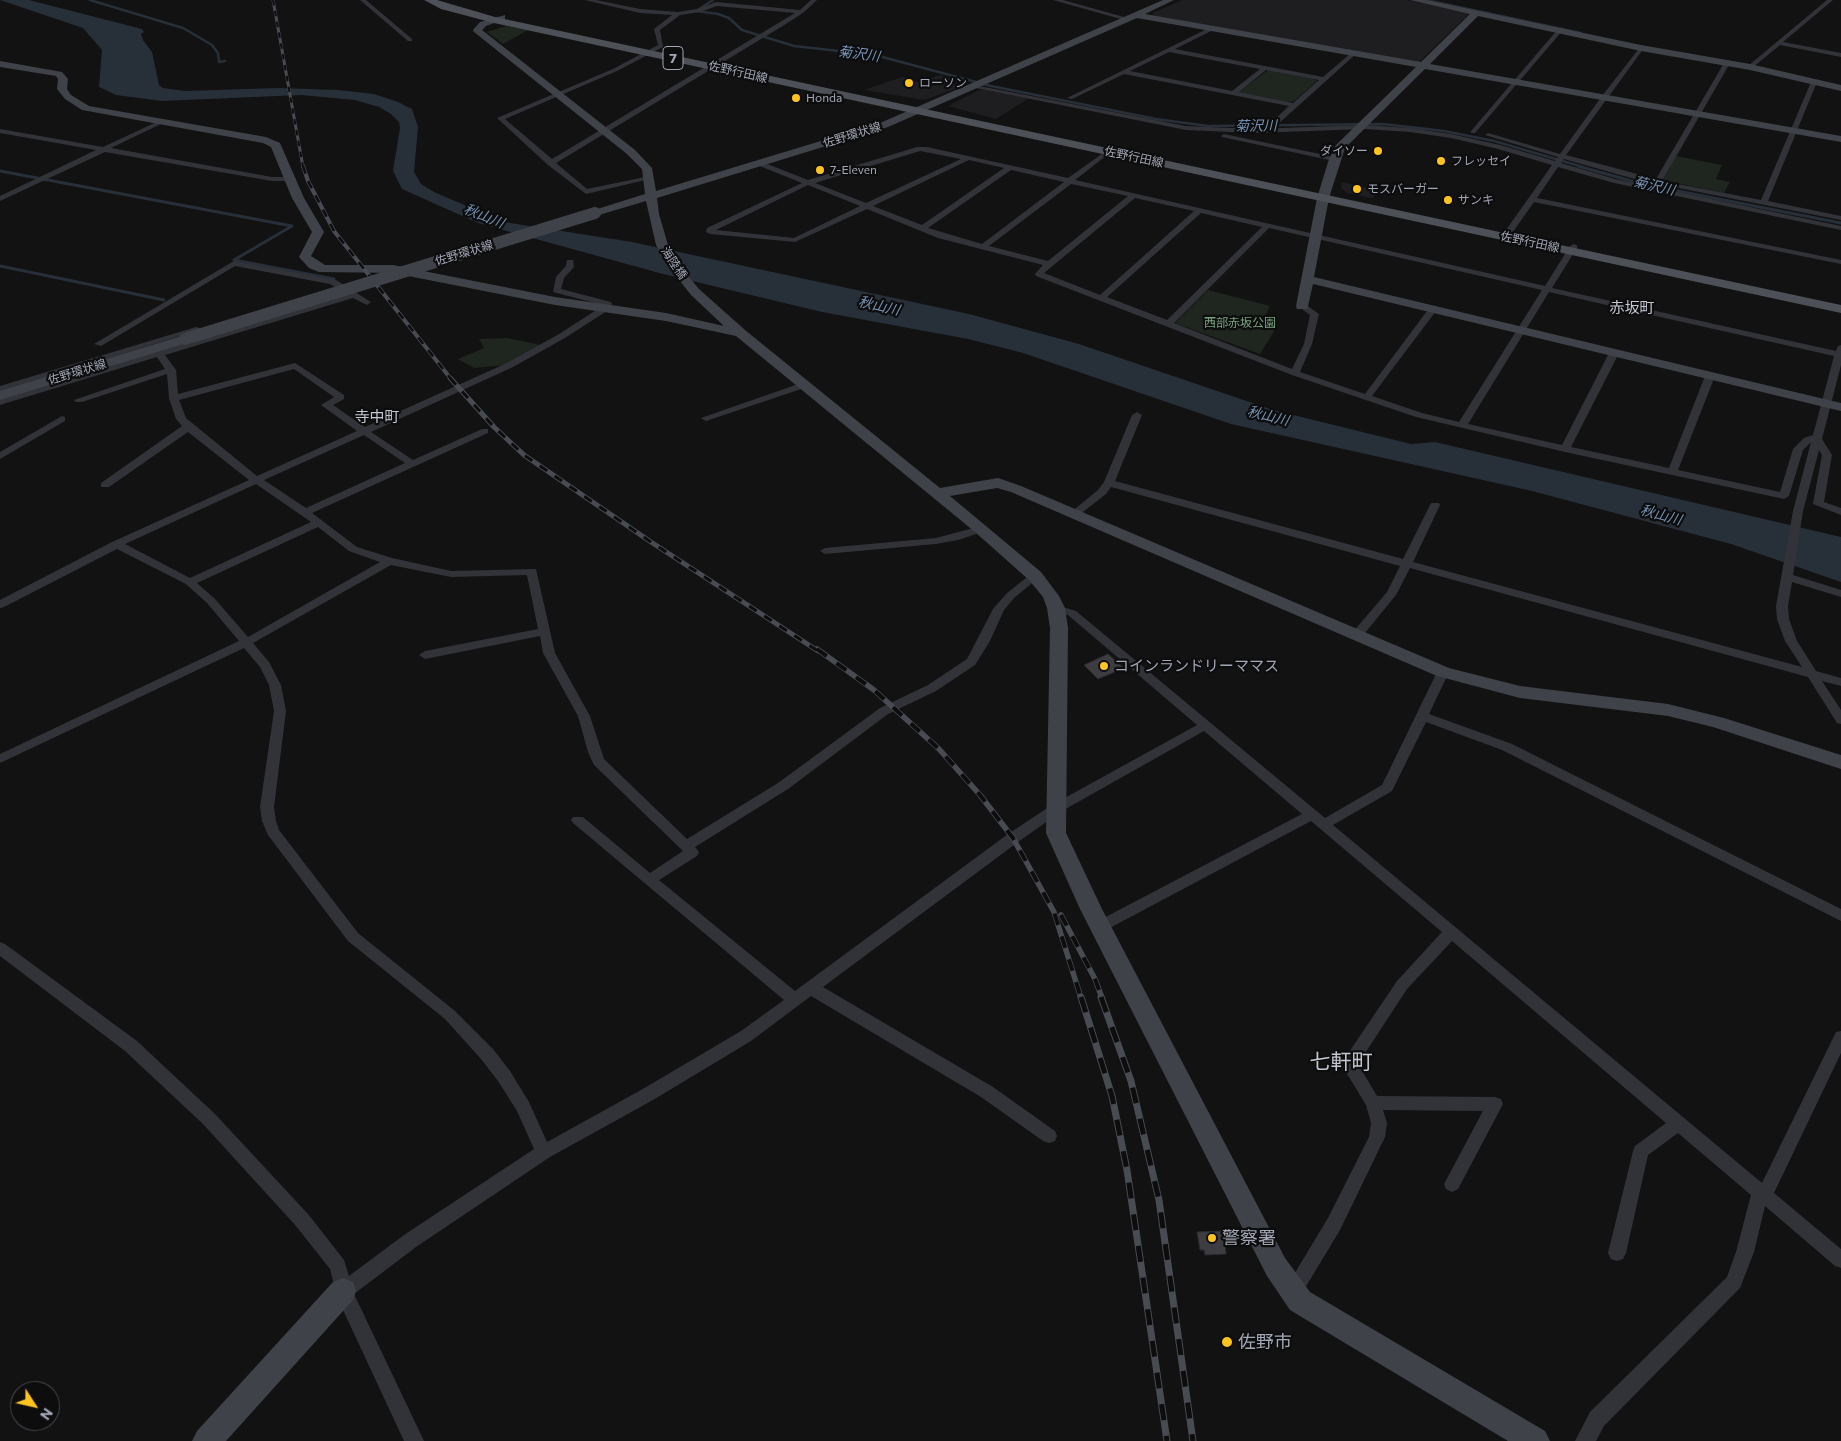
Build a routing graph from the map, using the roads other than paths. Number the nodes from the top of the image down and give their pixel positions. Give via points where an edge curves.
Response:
1 (363, 0) edge
2 (429, 0) edge
3 (443, 0) edge
4 (588, 0) edge
5 (747, 0) edge
6 (814, 0) edge
7 (1056, 0) edge
8 (1170, 0) edge
9 (1414, 0) edge
10 (1830, 0) edge
11 (733, 6) junction
12 (801, 12) junction
13 (1477, 12) junction
14 (678, 14) junction
15 (1132, 17) junction
16 (498, 18) junction
17 (1211, 29) junction
18 (1560, 30) junction
19 (410, 40) dead end
20 (1779, 43) junction
21 (1641, 48) junction
22 (1169, 50) junction
23 (652, 51) junction
24 (1353, 54) junction
25 (1841, 55) edge
26 (1727, 63) junction
27 (0, 64) edge
28 (715, 65) junction
29 (1420, 66) junction
30 (1750, 67) junction
31 (1265, 68) junction
32 (1124, 72) junction
33 (1323, 79) junction
34 (1516, 82) junction
35 (1814, 82) junction
36 (981, 84) junction
37 (1841, 88) edge
38 (1234, 93) junction
39 (557, 95) junction
40 (1604, 97) junction
41 (1070, 98) junction
42 (1294, 105) junction
43 (923, 110) junction
44 (1697, 114) junction
45 (161, 122) junction
46 (1277, 123) junction
47 (1364, 123) junction
48 (1186, 128) junction
49 (1793, 130) junction
50 (0, 131) edge
51 (604, 132) junction
52 (1473, 132) junction
53 (1841, 139) edge
54 (105, 149) junction
55 (1111, 150) junction
56 (968, 158) junction
57 (1334, 159) junction
58 (1559, 161) junction
59 (551, 163) junction
60 (760, 163) junction
61 (1009, 168) junction
62 (650, 178) junction
63 (290, 179) junction
64 (1069, 181) junction
65 (809, 182) junction
66 (1658, 182) junction
67 (1324, 195) junction
68 (652, 196) junction
69 (1133, 196) junction
70 (0, 198) edge
71 (1532, 199) junction
72 (1763, 203) junction
73 (868, 206) junction
74 (1199, 211) junction
75 (1841, 218) edge
76 (1267, 226) junction
77 (923, 228) junction
78 (1841, 228) edge
79 (658, 233) joint
80 (1507, 234) junction
81 (1314, 237) junction
82 (983, 246) junction
83 (1573, 248) junction
84 (570, 262) dead end
85 (1841, 262) edge
86 (1049, 264) junction
87 (323, 269) junction
88 (311, 277) junction
89 (1307, 279) junction
90 (341, 285) junction
91 (1547, 290) junction
92 (695, 292) joint
93 (354, 295) junction
94 (1101, 298) junction
95 (367, 302) dead end
96 (1841, 303) edge
97 (1302, 306) joint
98 (604, 309) junction
99 (1433, 309) junction
100 (1841, 309) edge
101 (1168, 324) junction
102 (1521, 330) junction
103 (740, 333) junction
104 (141, 346) junction
105 (1614, 353) junction
106 (1840, 353) edge
107 (160, 355) junction
108 (171, 370) junction
109 (1294, 373) junction
110 (1710, 376) junction
111 (804, 385) junction
112 (0, 389) edge
113 (0, 396) edge
114 (1367, 397) junction
115 (174, 398) junction
116 (80, 400) dead end
117 (0, 402) edge
118 (1826, 403) junction
119 (1841, 407) edge
120 (1137, 415) dead end
121 (706, 418) dead end
122 (62, 419) dead end
123 (1462, 425) junction
124 (188, 427) junction
125 (364, 430) junction
126 (485, 431) dead end
127 (1816, 436) junction
128 (1564, 449) junction
129 (0, 456) edge
130 (411, 463) junction
131 (1673, 472) junction
132 (255, 479) junction
133 (1109, 483) junction
134 (105, 485) dead end
135 (938, 493) junction
136 (1435, 506) dead end
137 (305, 512) junction
138 (1075, 512) junction
139 (1841, 512) edge
140 (318, 523) junction
141 (981, 529) junction
142 (116, 544) junction
143 (825, 551) dead end
144 (389, 561) junction
145 (1406, 565) junction
146 (1035, 576) junction
147 (1788, 576) junction
148 (190, 582) junction
149 (1841, 594) edge
150 (0, 605) edge
151 (1056, 608) junction
152 (544, 631) junction
153 (1357, 636) junction
154 (247, 642) junction
155 (425, 655) dead end
156 (1443, 672) junction
157 (1812, 676) junction
158 (1841, 682) edge
159 (1422, 716) junction
160 (1841, 720) edge
161 (1206, 724) junction
162 (0, 759) edge
163 (1841, 762) edge
164 (1056, 808) junction
165 (1313, 814) junction
166 (578, 820) dead end
167 (1325, 824) junction
168 (686, 846) junction
169 (649, 880) junction
170 (1841, 915) edge
171 (1101, 926) junction
172 (1450, 933) junction
173 (0, 948) edge
174 (811, 988) junction
175 (794, 1000) junction
176 (1841, 1037) edge
177 (1837, 1055) edge
178 (1373, 1103) junction
179 (1679, 1124) junction
180 (1048, 1136) dead end
181 (544, 1152) junction
182 (1452, 1184) dead end
183 (1763, 1193) junction
184 (1617, 1253) dead end
185 (1841, 1260) edge
186 (342, 1291) junction
187 (1293, 1292) junction
188 (207, 1441) edge
189 (414, 1441) edge
190 (1535, 1441) edge
191 (1585, 1441) edge

1 - 19 street
2 - 16 main road, 佐野行田線 / 7 via 455,10
3 - 16 main road, 佐野行田線 / 7
4 - 14 street via 640,11
5 - 11 street
6 - 12 street
7 - 15 street
8 - 15 street, 佐野環状線
9 - 13 street
10 - 20 street
11 - 12 street
11 - 14 street via 716,4
12 - 28 street
13 - 18 street
13 - 29 street
14 - 23 street via 657,29 661,46
15 - 17 street
15 - 36 street, 佐野環状線
16 - 23 main road, 佐野行田線 / 7
16 - 39 street via 477,30
17 - 22 street
17 - 24 street
18 - 21 street
18 - 34 street
20 - 25 street
20 - 30 street
21 - 26 street
21 - 40 street
22 - 31 street
22 - 32 street
23 - 28 main road, 佐野行田線 / 7
23 - 39 street
24 - 29 street
24 - 33 street
26 - 30 street
26 - 44 street
27 - 45 street via 59,74 63,79 62,90 86,108
28 - 43 main road, 佐野行田線 / 7
28 - 51 street
29 - 34 street
29 - 47 street
30 - 35 street
31 - 33 street
31 - 38 street
32 - 38 street
32 - 41 street
33 - 42 street
34 - 40 street
34 - 52 street
35 - 37 street
35 - 49 street
36 - 41 street
36 - 43 street, 佐野環状線
36 - 48 street
38 - 42 street
39 - 51 street
39 - 59 street via 500,118
40 - 44 street
40 - 58 street
41 - 46 street via 1178,119
42 - 46 street
43 - 55 main road, 佐野行田線 / 7
43 - 60 street, 佐野環状線 via 870,130
44 - 49 street
44 - 66 street
45 - 54 street
45 - 63 street via 272,142 280,148
46 - 47 street
47 - 48 street via 1254,131
47 - 52 street via 1415,122
47 - 57 street via 1340,147
47 - 58 street via 1467,138
48 - 57 street
49 - 53 street
49 - 72 street
50 - 54 street
51 - 59 street
51 - 62 street via 644,164
52 - 58 street
54 - 63 street via 272,179
54 - 70 street
55 - 64 street
55 - 67 main road, 佐野行田線 / 7
56 - 61 street
56 - 65 street via 920,149
56 - 73 street
57 - 67 street
58 - 66 street
58 - 71 street
58 - 78 street via 1650,190
59 - 62 street via 586,192
60 - 65 street
60 - 68 street, 佐野環状線
61 - 64 street
61 - 77 street
62 - 68 street
63 - 87 street via 318,232 305,257 312,265
64 - 69 street
64 - 82 street
65 - 73 street
65 - 73 street via 710,232 790,241
66 - 72 street
67 - 80 main road, 佐野行田線 / 7
67 - 81 street
68 - 79 street
68 - 113 street, 佐野環状線, bridge
69 - 74 street
69 - 86 street
71 - 80 street
71 - 85 street
72 - 75 street
73 - 77 street
74 - 76 street
74 - 94 street
76 - 81 street
76 - 101 street
77 - 82 street
79 - 92 street, 海陸橋 via 674,266
80 - 83 main road, 佐野行田線 / 7
81 - 89 street
81 - 91 street
82 - 86 street
83 - 91 street
83 - 96 main road, 佐野行田線 / 7
83 - 100 main road, 佐野行田線 / 7
84 - 98 street via 556,290 608,304
86 - 94 street via 1039,274
87 - 88 street
87 - 98 street via 393,269
88 - 90 street
88 - 104 street via 234,263 98,344
89 - 97 street
89 - 99 street
90 - 93 street
90 - 104 street
91 - 102 street
91 - 106 street
92 - 103 street
93 - 95 street
93 - 107 street
94 - 101 street
97 - 109 street via 1315,314 1308,344
98 - 103 street via 666,317
98 - 125 street via 510,365
99 - 102 street
99 - 114 street
101 - 109 street
102 - 105 street
102 - 123 street
103 - 111 street
104 - 112 street
105 - 110 street
105 - 128 street
106 - 118 street
107 - 108 street
107 - 117 street
108 - 115 street
108 - 116 street
109 - 114 street
110 - 118 street
110 - 131 street
111 - 121 street
111 - 135 street
114 - 123 street via 1419,415
115 - 124 street via 181,419
115 - 125 street via 295,366 341,398 326,405
118 - 119 street
118 - 127 street
120 - 133 street
122 - 129 street
123 - 128 street
124 - 132 street
124 - 134 street
125 - 130 street
125 - 132 street
126 - 130 street
127 - 131 street via 1798,449 1784,496
127 - 139 street via 1827,455 1818,504
127 - 147 street
128 - 131 street
130 - 137 street
132 - 137 street
132 - 142 street
133 - 138 street
133 - 145 street
135 - 138 street via 998,484
135 - 141 street
136 - 145 street
137 - 140 street
138 - 153 street
140 - 144 street via 353,550
140 - 148 street
141 - 143 street via 936,541
141 - 146 street
142 - 148 street
142 - 150 street
144 - 152 street via 451,574 532,571
144 - 154 street
145 - 153 street via 1392,593
145 - 157 street
146 - 151 street
146 - 168 street via 999,608 971,662 932,688 884,711 783,786
147 - 149 street
147 - 157 street via 1782,619
148 - 154 street
151 - 161 street via 1072,613
151 - 164 street via 1059,628
152 - 155 street
152 - 168 street via 550,653 584,716 600,762
153 - 156 street
154 - 162 street
154 - 181 street via 265,665 275,685 280,711 267,807 273,832 353,938 450,1015 487,1054 523,1107
156 - 159 street
156 - 163 street via 1520,692 1668,710
157 - 158 street
157 - 160 street
159 - 167 street via 1387,788
159 - 170 street via 1507,747
161 - 164 street
161 - 165 street
164 - 171 street via 1056,833
164 - 174 street
165 - 167 street
165 - 171 street
166 - 169 street
167 - 172 street
168 - 169 street via 692,852
169 - 175 street
171 - 187 street via 1276,1267
172 - 178 street via 1402,985 1349,1064
172 - 179 street
173 - 186 street via 132,1046 209,1119 329,1254 338,1266
174 - 175 street
174 - 180 street via 987,1092
175 - 181 street via 746,1036
176 - 177 street
177 - 183 street
178 - 182 street via 1495,1104
178 - 187 street via 1379,1123 1377,1137 1334,1224
179 - 183 street
179 - 184 street via 1641,1151
181 - 186 street via 410,1241
183 - 185 street
183 - 191 street via 1734,1282 1598,1418
186 - 188 street
186 - 189 street
187 - 190 street via 1300,1301

